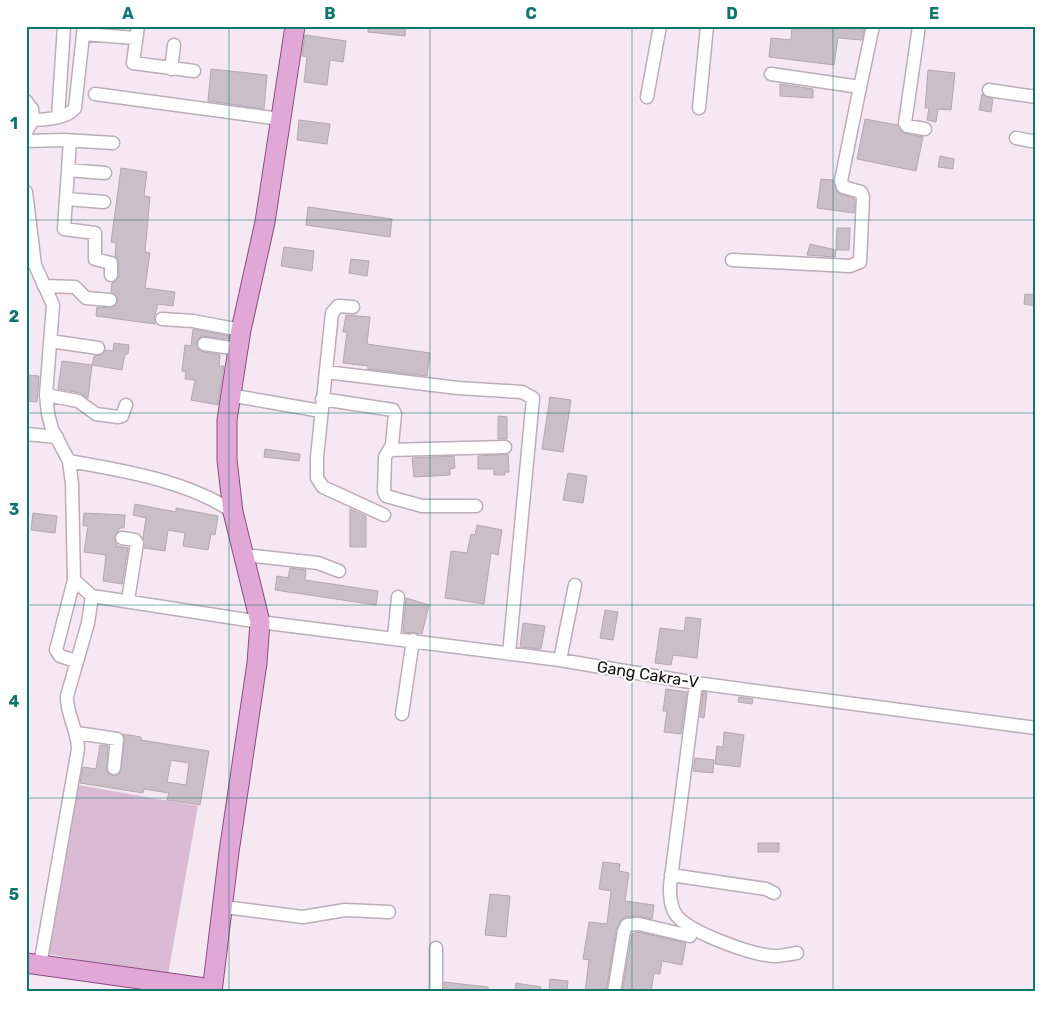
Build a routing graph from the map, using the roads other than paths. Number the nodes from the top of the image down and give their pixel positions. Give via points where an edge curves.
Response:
1 (64, 26) edge
2 (295, 26) edge
3 (660, 26) edge
4 (707, 26) edge
5 (873, 26) edge
6 (918, 26) edge
7 (84, 30) edge
8 (137, 32) edge
9 (174, 45) dead end
10 (171, 68) junction
11 (194, 71) dead end
12 (771, 74) dead end
13 (860, 88) junction
14 (989, 90) dead end
15 (95, 94) dead end
16 (647, 97) dead end
17 (1036, 97) edge
18 (26, 100) edge
19 (699, 108) dead end
20 (58, 117) junction
21 (280, 119) junction
22 (33, 120) junction
23 (925, 129) dead end
24 (26, 132) edge
25 (1016, 138) dead end
26 (26, 141) edge
27 (70, 141) junction
28 (1036, 142) edge
29 (113, 143) dead end
30 (68, 170) junction
31 (105, 173) dead end
32 (26, 192) edge
33 (67, 199) junction
34 (104, 202) dead end
35 (32, 246) junction
36 (46, 247) dead end
37 (732, 260) dead end
38 (111, 274) dead end
39 (44, 286) junction
40 (110, 300) dead end
41 (353, 307) dead end
42 (162, 319) dead end
43 (240, 330) junction
44 (50, 341) junction
45 (204, 344) dead end
46 (98, 348) dead end
47 (238, 349) junction
48 (326, 372) junction
49 (46, 395) junction
50 (229, 395) junction
51 (126, 405) dead end
52 (322, 405) junction
53 (26, 434) edge
54 (57, 437) junction
55 (505, 447) dead end
56 (389, 450) junction
57 (69, 461) junction
58 (476, 506) dead end
59 (233, 512) junction
60 (384, 515) dead end
61 (122, 538) dead end
62 (244, 555) junction
63 (339, 572) dead end
64 (74, 580) junction
65 (575, 585) dead end
66 (92, 596) junction
67 (398, 597) dead end
68 (128, 600) junction
69 (260, 622) junction
70 (394, 637) junction
71 (413, 640) junction
72 (508, 654) junction
73 (560, 660) junction
74 (76, 661) junction
75 (696, 683) junction
76 (402, 714) dead end
77 (1036, 728) edge
78 (77, 733) junction
79 (114, 768) dead end
80 (671, 875) junction
81 (774, 893) dead end
82 (224, 908) junction
83 (389, 912) dead end
84 (690, 936) dead end
85 (436, 948) dead end
86 (797, 953) dead end
87 (33, 964) edge
88 (212, 990) edge
89 (436, 992) edge
90 (614, 992) edge

1 - 20 street
2 - 21 main road
3 - 16 street
4 - 19 street
5 - 13 street
6 - 23 street via 905,123
7 - 8 street
7 - 20 street via 76,105 73,111
8 - 10 street via 133,63
9 - 10 street
10 - 11 street
12 - 13 street
13 - 37 street via 840,181 843,187 861,192 863,197 860,262 850,266
14 - 17 street
15 - 21 street
18 - 22 street via 32,109
20 - 22 street
21 - 43 main road via 264,222
22 - 24 street
25 - 28 street
26 - 27 street
27 - 29 street
27 - 30 street
30 - 31 street
30 - 33 street
32 - 35 street
33 - 34 street
33 - 38 street via 64,229 95,233 93,256 111,263
35 - 36 street
35 - 39 street via 35,265
39 - 40 street via 75,287 86,298
39 - 44 street via 53,305
41 - 48 street via 334,308
42 - 43 street
43 - 47 main road
44 - 46 street
44 - 49 street
45 - 47 street
47 - 50 main road
48 - 52 street
48 - 72 street via 532,395 534,406
49 - 51 street via 74,399 92,412 118,417 122,416
49 - 54 street via 48,414
50 - 52 street
50 - 59 main road via 226,435
52 - 56 street via 393,410
52 - 60 street via 317,457 319,483
53 - 54 street
54 - 57 street
55 - 56 street
56 - 58 street via 385,457 386,496 422,506
57 - 59 street via 140,475 179,487 214,500
57 - 64 street
59 - 62 main road
61 - 68 street via 137,543
62 - 63 street via 318,563
62 - 69 main road
64 - 66 street
64 - 74 street via 56,650 60,656
65 - 73 street
66 - 68 street, Gang Cakra-V
66 - 74 street via 88,623
67 - 70 street
68 - 69 street, Gang Cakra-V
69 - 70 street, Gang Cakra-V
69 - 82 main road
70 - 71 street, Gang Cakra-V
71 - 72 street, Gang Cakra-V
71 - 76 street
72 - 73 street, Gang Cakra-V
73 - 75 street, Gang Cakra-V
74 - 78 street via 66,703
75 - 77 street, Gang Cakra-V
75 - 80 street
78 - 79 street via 117,739
78 - 87 street via 78,749
80 - 81 street via 766,889
80 - 86 street via 671,900 676,915 687,925 756,953 774,956
82 - 83 street via 303,917 345,910
82 - 88 main road
84 - 90 street via 639,924 627,926
85 - 89 street
87 - 88 main road

